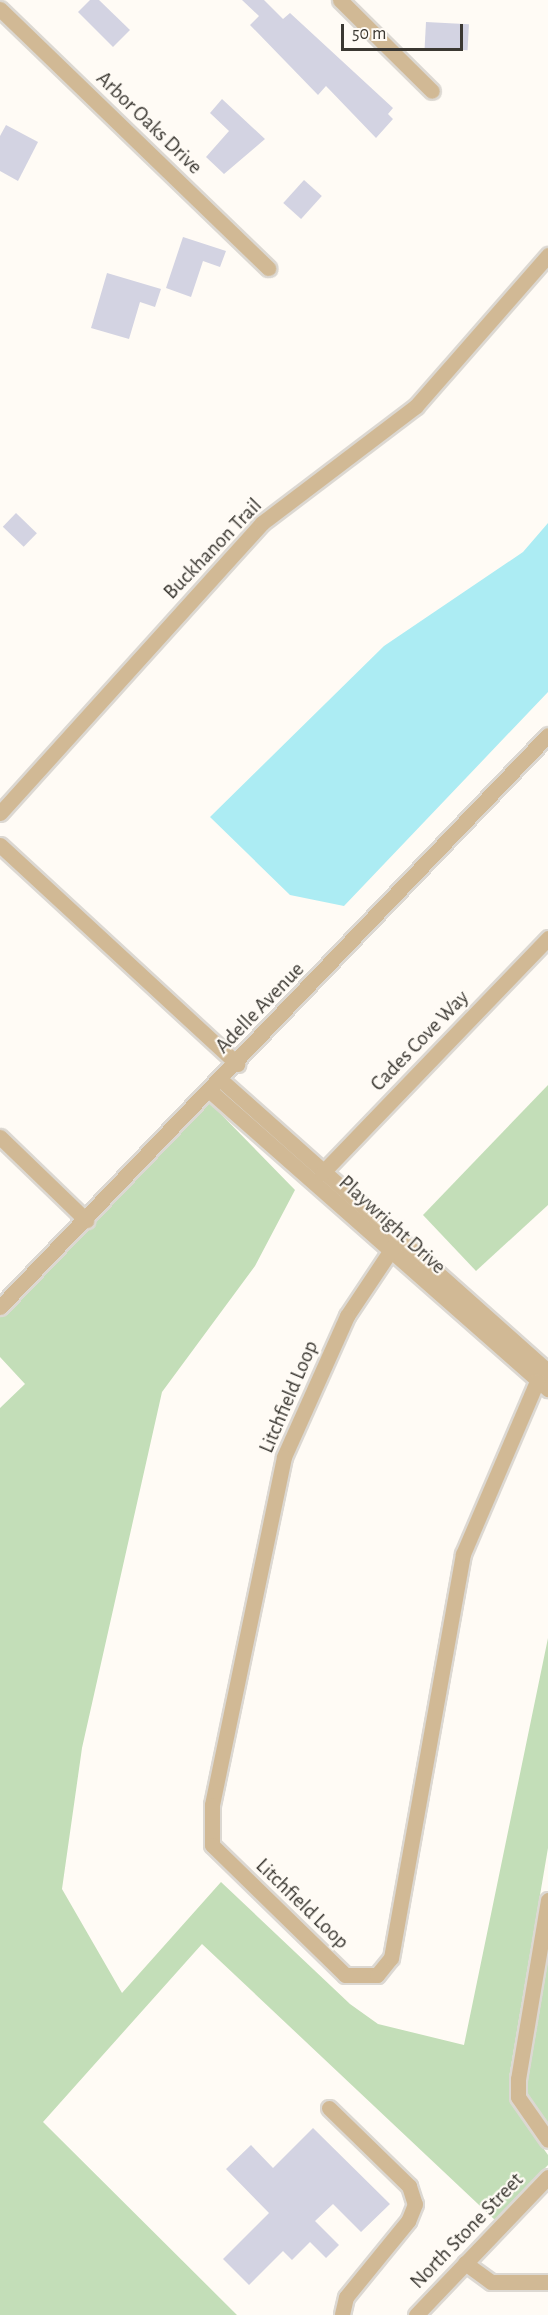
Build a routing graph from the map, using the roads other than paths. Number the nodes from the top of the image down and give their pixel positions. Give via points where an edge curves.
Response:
1 (340, 0) edge
2 (0, 9) edge
3 (432, 91) dead end
4 (548, 255) edge
5 (268, 268) dead end
6 (548, 735) edge
7 (0, 813) edge
8 (0, 845) edge
9 (548, 938) edge
10 (237, 1064) junction
11 (216, 1085) junction
12 (0, 1137) edge
13 (322, 1173) junction
14 (86, 1220) junction
15 (399, 1238) junction
16 (388, 1250) junction
17 (0, 1307) edge
18 (545, 1374) edge
19 (548, 1900) edge
20 (329, 2108) dead end
21 (548, 2140) edge
22 (548, 2177) edge
23 (465, 2263) junction
24 (548, 2282) edge
25 (342, 2315) edge
26 (416, 2315) edge

1 - 3 street
2 - 5 street, Arbor Oaks Drive
4 - 7 street, Buckhanon Trail via 416,406 262,523
6 - 10 street, Adelle Avenue
8 - 10 street
9 - 13 street, Cades Cove Way
10 - 11 street, Adelle Avenue
11 - 13 street, Playwright Drive
11 - 14 street, Adelle Avenue
11 - 16 street, Playwright Drive
12 - 14 street
13 - 15 street, Playwright Drive
14 - 17 street, Adelle Avenue
15 - 16 street, Litchfield Loop
15 - 18 street, Playwright Drive
16 - 18 street, Playwright Drive
16 - 18 street, Litchfield Loop via 347,1316 284,1457 212,1805 212,1845 345,1976 377,1975 391,1958 463,1554
19 - 21 street via 518,2079 519,2097
20 - 25 street via 409,2186 415,2204 408,2221 346,2297
22 - 23 street, North Stone Street
23 - 24 street via 491,2282
23 - 26 street, North Stone Street

